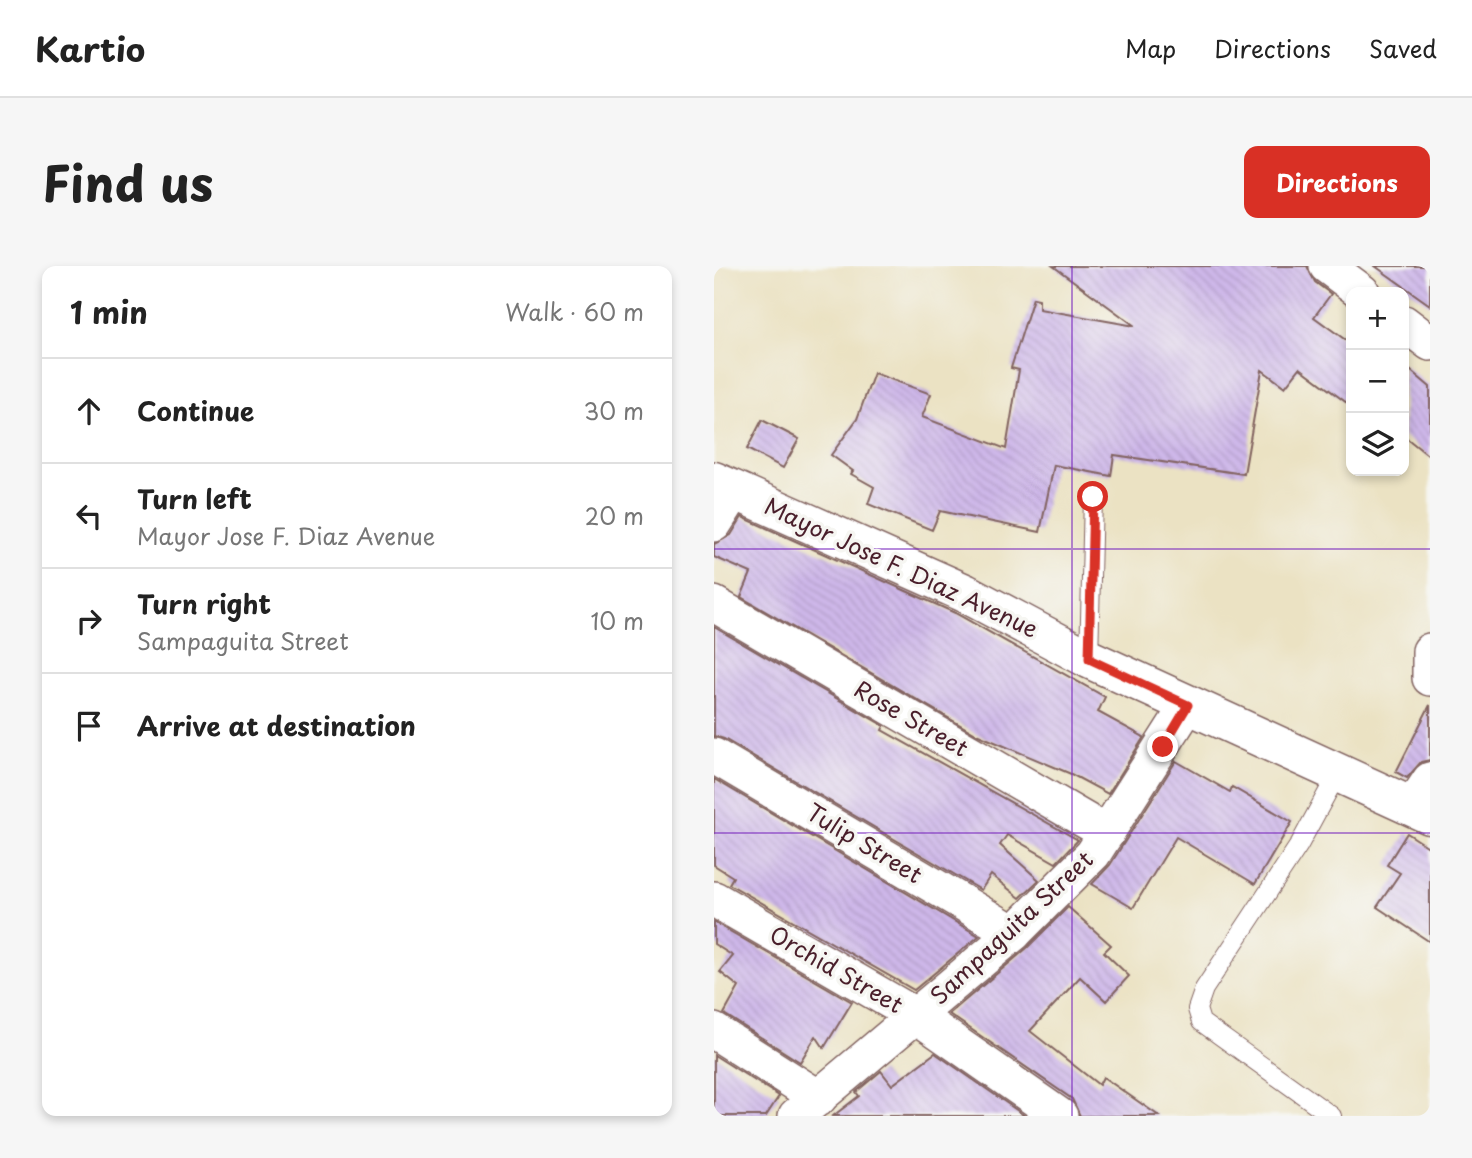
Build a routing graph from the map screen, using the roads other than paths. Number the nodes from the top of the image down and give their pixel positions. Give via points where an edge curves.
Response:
1 (1327, 266) edge
2 (1355, 287) edge
3 (1409, 327) edge
4 (1430, 343) edge
5 (724, 486) edge
6 (1093, 497) dead end
7 (714, 524) edge
8 (714, 604) edge
9 (1430, 651) edge
10 (1089, 659) junction
11 (1430, 678) edge
12 (1188, 705) junction
13 (714, 756) edge
14 (1338, 773) junction
15 (1424, 801) edge
16 (1107, 833) junction
17 (714, 899) edge
18 (1014, 933) junction
19 (918, 1017) junction
20 (714, 1031) edge
21 (807, 1107) edge
22 (1060, 1116) edge
23 (1332, 1116) edge

1 - 2 street
3 - 4 street
5 - 7 street
5 - 10 street, Mayor Jose F. Diaz Avenue via 965,593
6 - 10 lane
8 - 16 street, Rose Street
9 - 11 street
10 - 12 street, Mayor Jose F. Diaz Avenue
12 - 14 street, Mayor Jose F. Diaz Avenue
12 - 16 street, Sampaguita Street
13 - 18 street, Tulip Street
14 - 15 street, Mayor Jose F. Diaz Avenue
14 - 23 lane via 1299,845 1204,989 1197,1009 1201,1023
16 - 18 street, Sampaguita Street via 1093,854
17 - 19 street, Orchid Street
18 - 19 street, Sampaguita Street
19 - 21 street, Sampaguita Street
19 - 22 street, Orchid Street
20 - 21 street

